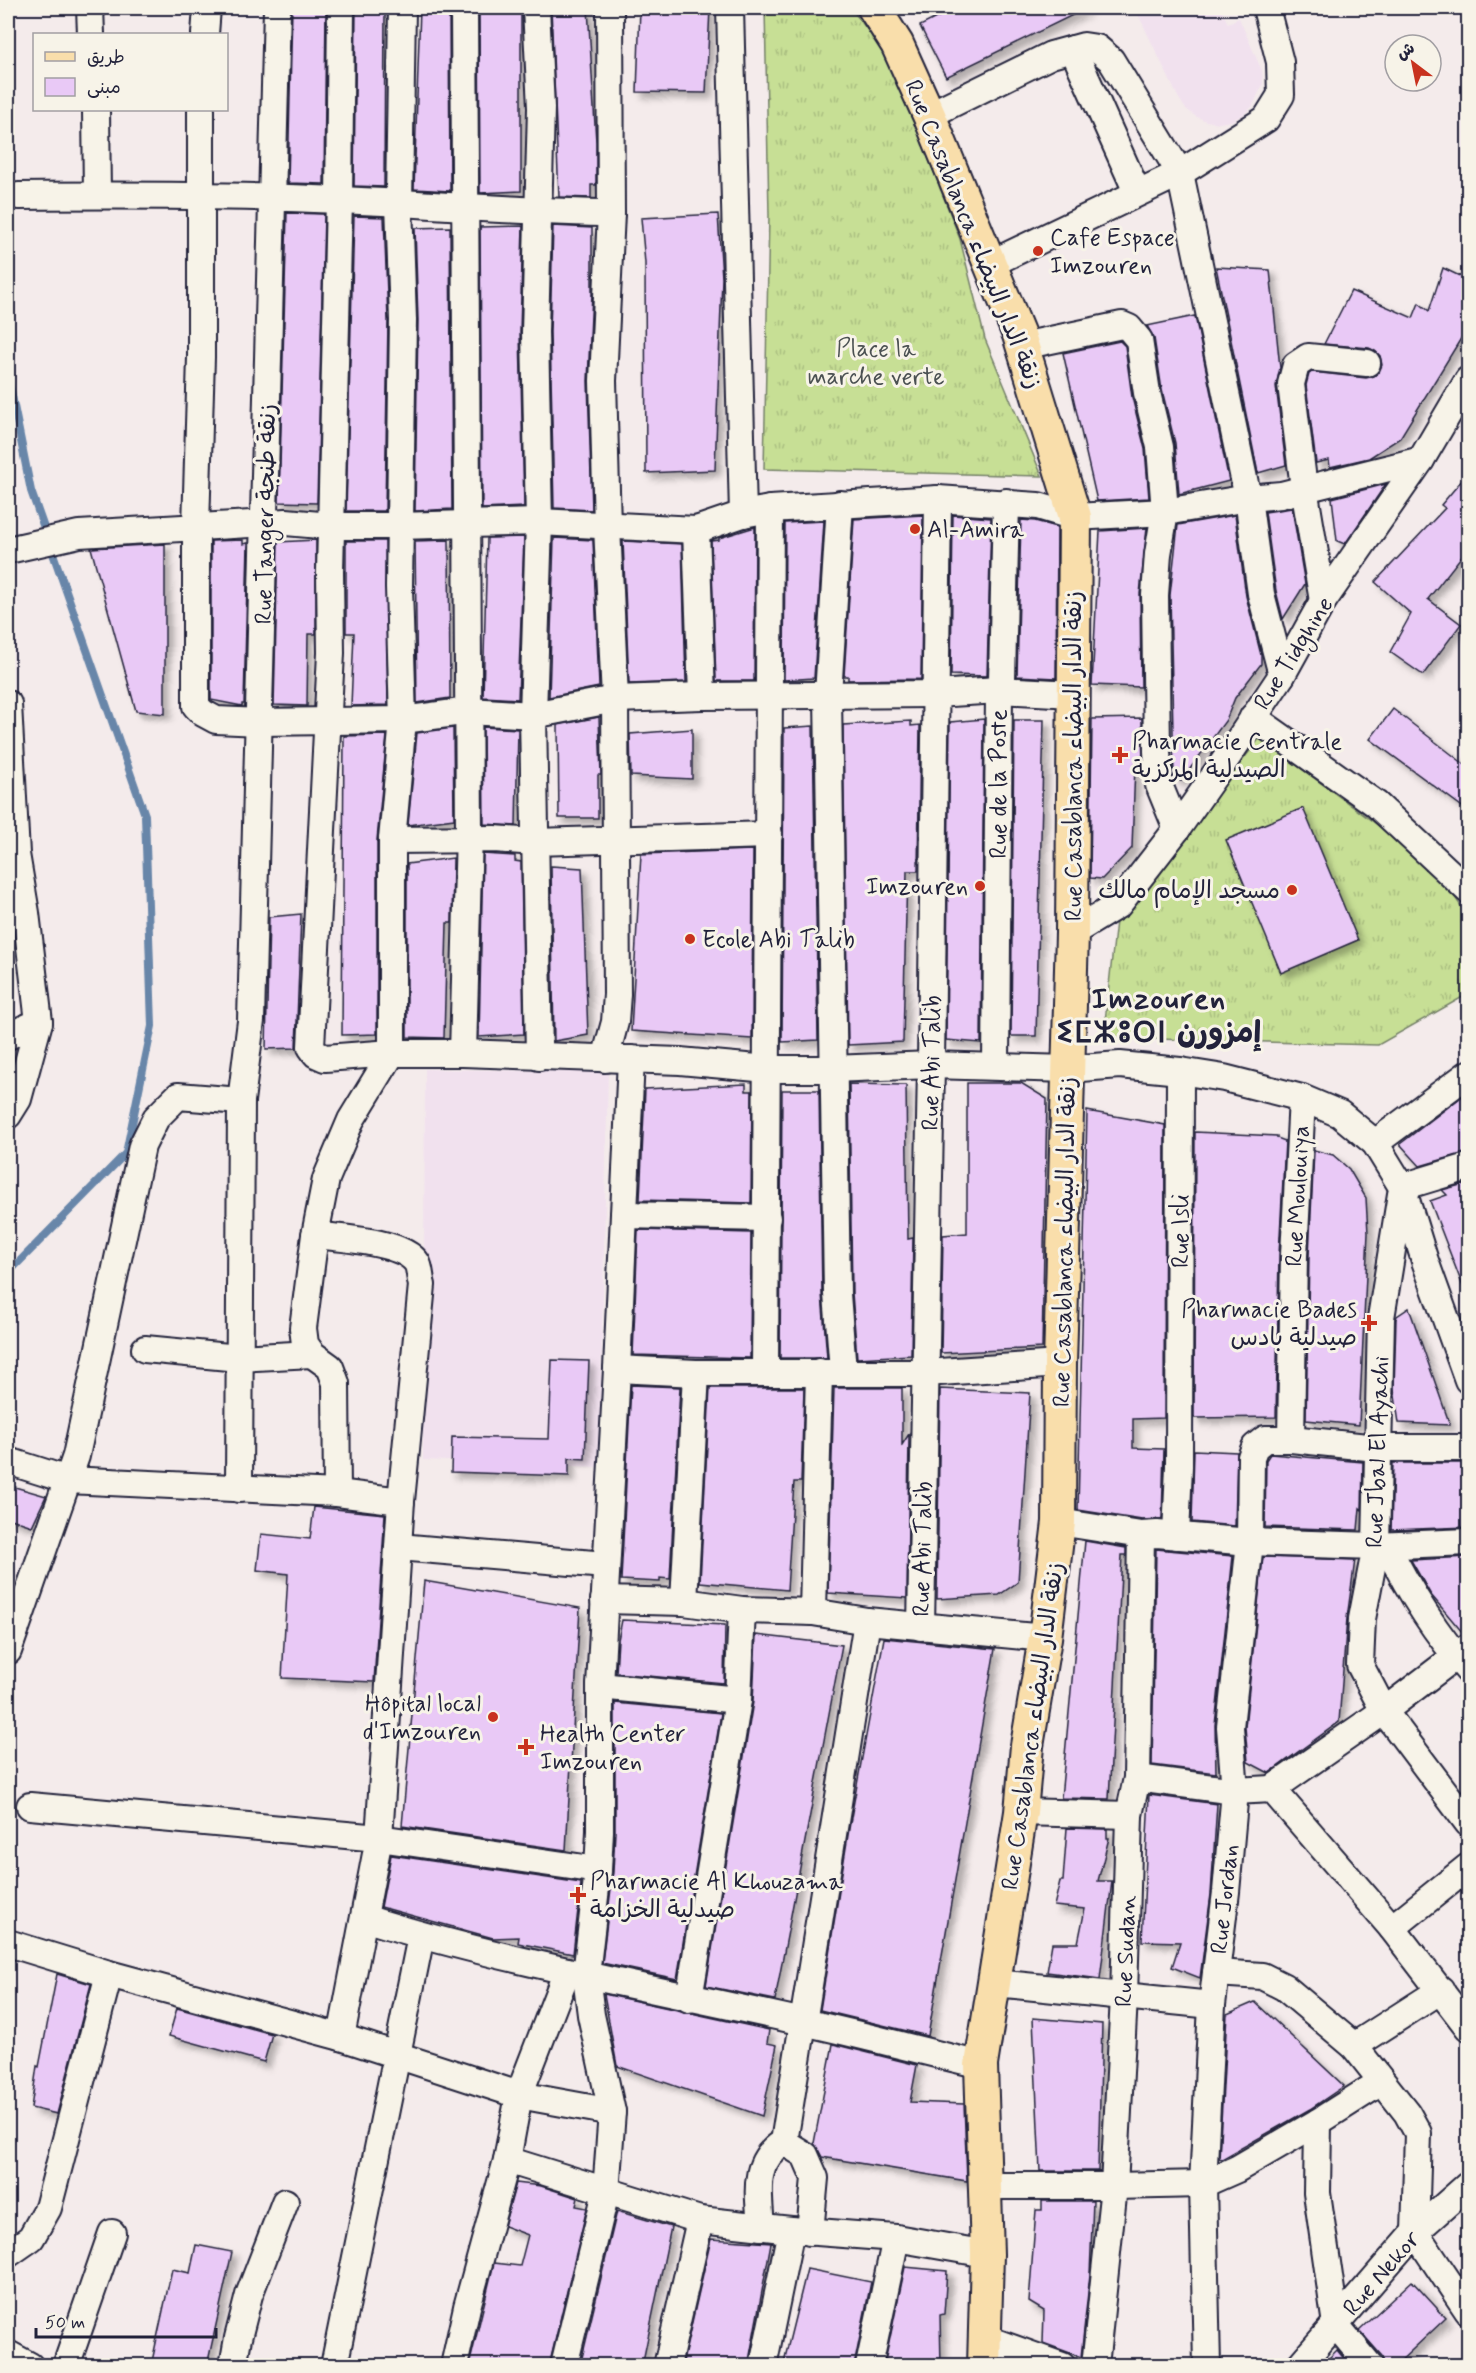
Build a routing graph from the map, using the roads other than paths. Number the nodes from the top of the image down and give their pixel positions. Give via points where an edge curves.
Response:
1 (90, 8) edge
2 (207, 8) edge
3 (277, 8) edge
4 (341, 8) edge
5 (402, 8) edge
6 (464, 8) edge
7 (536, 8) edge
8 (610, 8) edge
9 (730, 8) edge
10 (874, 8) edge
11 (1266, 8) edge
12 (91, 33) edge
13 (205, 33) edge
14 (1074, 49) junction
15 (96, 111) edge
16 (201, 111) edge
17 (929, 115) junction
18 (1180, 173) junction
19 (1137, 192) junction
20 (97, 195) junction
21 (19, 196) dead end
22 (200, 198) junction
23 (271, 198) junction
24 (339, 200) junction
25 (399, 203) junction
26 (464, 206) junction
27 (538, 213) junction
28 (611, 213) junction
29 (990, 264) junction
30 (1022, 346) junction
31 (1367, 363) dead end
32 (1468, 380) edge
33 (1421, 460) junction
34 (1304, 488) junction
35 (1248, 498) junction
36 (938, 499) junction
37 (1006, 502) junction
38 (840, 504) junction
39 (770, 509) junction
40 (1165, 512) junction
41 (743, 514) junction
42 (1075, 517) junction
43 (539, 522) junction
44 (265, 523) junction
45 (468, 523) junction
46 (331, 526) junction
47 (399, 526) junction
48 (607, 526) junction
49 (196, 527) junction
50 (696, 530) junction
51 (8, 550) edge
52 (1323, 602) junction
53 (1282, 675) junction
54 (999, 690) junction
55 (935, 694) junction
56 (1073, 694) junction
57 (828, 695) junction
58 (702, 696) junction
59 (770, 696) junction
60 (615, 699) junction
61 (8, 704) edge
62 (469, 711) junction
63 (533, 715) junction
64 (1253, 717) junction
65 (328, 720) junction
66 (403, 720) junction
67 (260, 722) junction
68 (10, 802) edge
69 (1177, 829) junction
70 (769, 834) junction
71 (616, 839) junction
72 (392, 840) junction
73 (469, 840) junction
74 (535, 842) junction
75 (1468, 890) edge
76 (17, 917) edge
77 (1072, 933) junction
78 (39, 1022) junction
79 (8, 1036) edge
80 (392, 1053) junction
81 (464, 1053) junction
82 (538, 1058) junction
83 (605, 1059) junction
84 (631, 1059) junction
85 (931, 1065) junction
86 (996, 1066) junction
87 (768, 1069) junction
88 (832, 1069) junction
89 (1068, 1069) junction
90 (1180, 1071) junction
91 (1468, 1074) edge
92 (1302, 1098) junction
93 (241, 1101) junction
94 (8, 1115) edge
95 (1375, 1143) junction
96 (1468, 1167) edge
97 (1402, 1187) junction
98 (624, 1215) junction
99 (767, 1218) junction
100 (315, 1234) junction
101 (145, 1349) dead end
102 (312, 1353) junction
103 (240, 1358) junction
104 (1060, 1364) junction
105 (617, 1369) junction
106 (765, 1371) junction
107 (831, 1372) junction
108 (925, 1372) junction
109 (696, 1373) junction
110 (1468, 1380) edge
111 (1291, 1439) junction
112 (1468, 1448) edge
113 (1377, 1449) junction
114 (8, 1461) edge
115 (68, 1480) junction
116 (238, 1489) junction
117 (336, 1493) junction
118 (401, 1501) junction
119 (1059, 1522) junction
120 (1141, 1535) junction
121 (1176, 1536) junction
122 (1250, 1542) junction
123 (1468, 1542) edge
124 (1381, 1546) junction
125 (399, 1547) junction
126 (605, 1565) junction
127 (604, 1600) junction
128 (684, 1602) junction
129 (742, 1610) junction
130 (813, 1612) junction
131 (867, 1621) junction
132 (921, 1626) junction
133 (1046, 1638) junction
134 (8, 1651) edge
135 (1464, 1657) edge
136 (600, 1686) junction
137 (738, 1700) junction
138 (1384, 1711) junction
139 (1137, 1778) junction
140 (1272, 1789) junction
141 (1235, 1791) junction
142 (30, 1806) dead end
143 (1021, 1812) junction
144 (1129, 1815) junction
145 (1468, 1822) edge
146 (379, 1838) junction
147 (1468, 1867) edge
148 (598, 1870) junction
149 (364, 1918) junction
150 (1392, 1928) junction
151 (421, 1936) junction
152 (8, 1944) edge
153 (576, 1973) junction
154 (1216, 1973) junction
155 (108, 1974) junction
156 (995, 1983) junction
157 (1441, 1990) junction
158 (1124, 1997) junction
159 (689, 1999) junction
160 (1212, 2005) junction
161 (804, 2022) junction
162 (1468, 2026) edge
163 (341, 2037) junction
164 (1354, 2046) junction
165 (397, 2054) junction
166 (981, 2065) junction
167 (1381, 2082) junction
168 (519, 2095) junction
169 (612, 2112) junction
170 (1317, 2122) junction
171 (784, 2142) junction
172 (507, 2160) junction
173 (1203, 2184) junction
174 (1468, 2185) edge
175 (984, 2186) junction
176 (1114, 2186) junction
177 (606, 2192) junction
178 (285, 2202) dead end
179 (700, 2220) junction
180 (761, 2227) junction
181 (801, 2231) junction
182 (1415, 2232) junction
183 (112, 2233) dead end
184 (896, 2238) junction
185 (8, 2254) edge
186 (987, 2254) junction
187 (1468, 2311) edge
188 (1336, 2325) junction
189 (984, 2352) edge
190 (8, 2354) edge
191 (30, 2366) edge
192 (66, 2366) edge
193 (233, 2366) edge
194 (334, 2366) edge
195 (454, 2366) edge
196 (564, 2366) edge
197 (667, 2366) edge
198 (763, 2366) edge
199 (869, 2366) edge
200 (1062, 2366) edge
201 (1095, 2366) edge
202 (1207, 2366) edge
203 (1299, 2366) edge
204 (1370, 2366) edge

1 - 12 street
2 - 13 street
3 - 23 street, Rue Tanger زنقة طنجة
4 - 24 street
5 - 25 street
6 - 26 street
7 - 27 street via 541,108
8 - 28 street
9 - 41 street
10 - 17 main road, Rue Casablanca زنقة الدار البيضاء via 897,44
11 - 18 street via 1280,62 1281,95 1266,119
14 - 17 street via 1051,55
14 - 18 street via 1098,48 1111,60
14 - 19 street
15 - 20 street
16 - 22 street
17 - 29 main road, Rue Casablanca زنقة الدار البيضاء
18 - 19 street
18 - 35 street
19 - 29 street
20 - 21 street
20 - 22 street
22 - 23 street
22 - 49 street
23 - 24 street
23 - 44 street, Rue Tanger زنقة طنجة
24 - 25 street
24 - 46 street
25 - 26 street
25 - 47 street via 403,320
26 - 27 street
26 - 45 street
27 - 28 street
27 - 43 street via 535,332
28 - 48 street via 603,381
29 - 30 main road, Rue Casablanca زنقة الدار البيضاء
30 - 40 street via 1122,325 1129,328 1139,340 1160,447
30 - 42 main road, Rue Casablanca زنقة الدار البيضاء
31 - 34 street via 1308,357 1296,365 1291,384
32 - 33 street, Rue Tidghine
33 - 34 street
33 - 52 street, Rue Tidghine
34 - 35 street
34 - 52 street
35 - 40 street
35 - 53 street via 1262,594
36 - 37 street
36 - 38 street
36 - 55 street, Rue Abi Talib
37 - 42 street
37 - 54 street, Rue de la Poste
38 - 39 street
38 - 57 street
39 - 41 street
39 - 59 street
40 - 42 street
40 - 69 street via 1155,595 1156,751 1160,785
41 - 50 street
42 - 56 main road, Rue Casablanca زنقة الدار البيضاء
43 - 45 street
43 - 48 street
43 - 63 street
44 - 46 street
44 - 49 street
44 - 67 street, Rue Tanger زنقة طنجة
45 - 47 street
45 - 62 street
46 - 47 street
46 - 65 street
47 - 66 street
48 - 50 street
48 - 60 street
49 - 51 street via 79,534
49 - 67 street via 196,706 216,720
50 - 58 street
52 - 53 street, Rue Tidghine
53 - 64 street, Rue Tidghine
54 - 55 street
54 - 56 street
54 - 86 street, Rue de la Poste
55 - 57 street
55 - 85 street, Rue Abi Talib
56 - 77 main road, Rue Casablanca زنقة الدار البيضاء
57 - 59 street
57 - 88 street
58 - 59 street
58 - 60 street
59 - 70 street
60 - 63 street
60 - 71 street
61 - 68 street
62 - 63 street
62 - 66 street
62 - 73 street
63 - 74 street
64 - 69 street, Rue Tidghine
64 - 75 street via 1376,804
65 - 66 street
65 - 67 street
65 - 80 street via 311,1047 325,1058
66 - 72 street
67 - 93 street, Rue Tanger زنقة طنجة via 251,1021
68 - 76 street
69 - 77 street, Rue Tidghine via 1118,905
70 - 71 street
70 - 87 street
71 - 74 street
71 - 83 street via 617,994 615,1022
72 - 73 street
72 - 80 street
73 - 74 street
73 - 81 street
74 - 82 street
76 - 78 street
77 - 89 main road, Rue Casablanca زنقة الدار البيضاء
78 - 79 street
78 - 94 street via 18,1099
80 - 81 street
80 - 100 street via 351,1120 326,1179
81 - 82 street
82 - 83 street
83 - 84 street
84 - 87 street
84 - 98 street
85 - 86 street
85 - 88 street
85 - 108 street, Rue Abi Talib
86 - 89 street
87 - 88 street
87 - 99 street
88 - 107 street via 837,1294
89 - 90 street via 1120,1065
89 - 104 main road, Rue Casablanca زنقة الدار البيضاء
90 - 92 street
90 - 121 street, Rue Isli
91 - 95 street
92 - 95 street via 1340,1114
92 - 111 street, Rue Moulouiya
93 - 103 street, Rue Tanger زنقة طنجة
93 - 115 street via 178,1096 156,1118 142,1146
95 - 97 street
96 - 97 street
97 - 110 street
97 - 113 street, Rue Jbal El Ayachi via 1381,1318
98 - 99 street
98 - 105 street
99 - 106 street
100 - 102 street via 303,1328 305,1344
100 - 118 street via 396,1248 418,1264 422,1286
101 - 103 street
102 - 103 street
102 - 117 street via 330,1367 336,1383
103 - 116 street, Rue Tanger زنقة طنجة
104 - 108 street
104 - 119 main road, Rue Casablanca زنقة الدار البيضاء
105 - 109 street
105 - 126 street
106 - 107 street
106 - 109 street
107 - 108 street
107 - 130 street
108 - 132 street, Rue Abi Talib
109 - 128 street
111 - 113 street
111 - 122 street, Rue Jordan via 1265,1439 1251,1457
112 - 113 street
113 - 124 street, Rue Jbal El Ayachi
114 - 115 street
115 - 116 street
115 - 134 street
116 - 117 street
117 - 118 street
118 - 125 street
119 - 120 street
119 - 133 main road, Rue Casablanca زنقة الدار البيضاء
120 - 121 street
120 - 139 street, Rue Sudan
121 - 122 street
122 - 124 street
122 - 141 street, Rue Jordan via 1230,1727
123 - 124 street
124 - 135 street
124 - 138 street, Rue Jbal El Ayachi via 1362,1619 1360,1665
125 - 126 street
125 - 146 street
126 - 127 street
127 - 128 street
127 - 136 street
128 - 129 street
129 - 130 street
129 - 137 street
130 - 131 street
131 - 132 street
131 - 161 street
132 - 133 street
133 - 143 main road, Rue Casablanca زنقة الدار البيضاء via 1027,1746
135 - 138 street
136 - 137 street
136 - 148 street
137 - 159 street
138 - 140 street
138 - 145 street, Rue Jbal El Ayachi
139 - 141 street
139 - 144 street, Rue Sudan
140 - 141 street
140 - 150 street
141 - 154 street, Rue Jordan
142 - 146 street
143 - 144 street
143 - 156 main road, Rue Casablanca زنقة الدار البيضاء
144 - 158 street, Rue Sudan
146 - 148 street
146 - 149 street
147 - 150 street
148 - 153 street
149 - 151 street
149 - 163 street
150 - 157 street
151 - 153 street
151 - 165 street
152 - 155 street
153 - 159 street
153 - 168 street
153 - 169 street via 591,2015
154 - 160 street, Rue Jordan
154 - 164 street via 1262,1976 1284,1987
155 - 163 street
155 - 185 street via 48,2208 31,2238
156 - 158 street
156 - 166 main road, Rue Casablanca زنقة الدار البيضاء
157 - 162 street
157 - 164 street
158 - 160 street
158 - 176 street, Rue Sudan
159 - 161 street
160 - 173 street, Rue Jordan
161 - 166 street
161 - 171 street
163 - 165 street
164 - 167 street
165 - 168 street
165 - 194 street
166 - 175 main road, Rue Casablanca زنقة الدار البيضاء
167 - 170 street
167 - 182 street via 1418,2133
168 - 169 street
168 - 172 street
169 - 177 street
170 - 173 street via 1237,2169
170 - 188 street via 1317,2193
171 - 180 street via 770,2151 758,2178
171 - 181 street via 805,2156 815,2178
172 - 177 street
172 - 195 street
173 - 176 street
173 - 202 street, Rue Jordan
174 - 182 street, Rue Nekor
175 - 176 street
175 - 186 main road, Rue Casablanca زنقة الدار البيضاء
176 - 201 street, Rue Sudan
177 - 179 street
177 - 196 street
178 - 193 street via 249,2295
179 - 180 street
179 - 197 street
180 - 181 street
181 - 184 street
181 - 198 street
182 - 187 street
182 - 188 street, Rue Nekor
183 - 192 street
184 - 186 street
184 - 199 street
186 - 189 main road, Rue Casablanca زنقة الدار البيضاء
188 - 203 street, Rue Nekor
188 - 204 street
189 - 200 street
190 - 191 street

